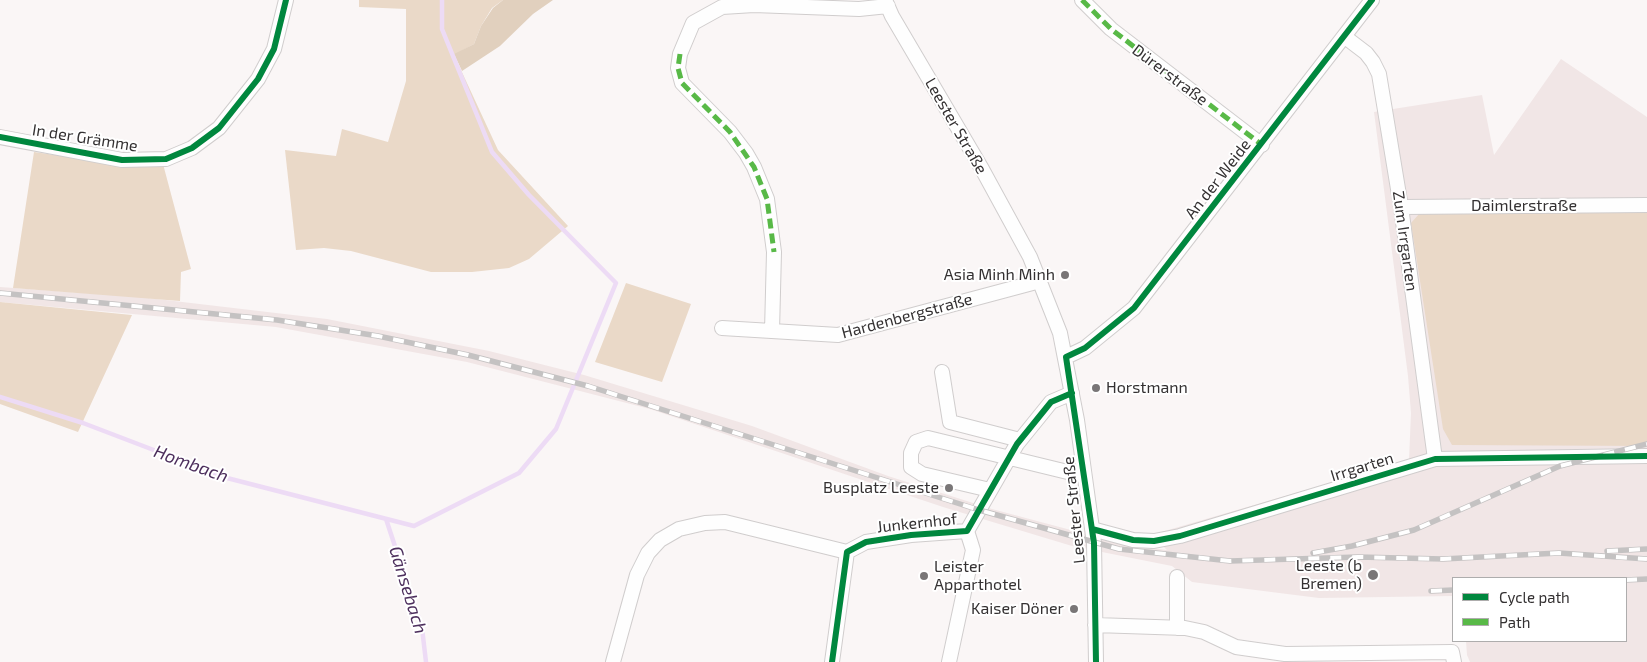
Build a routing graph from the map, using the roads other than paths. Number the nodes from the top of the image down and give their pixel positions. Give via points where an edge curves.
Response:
1 (286, 0) edge
2 (1082, 0) edge
3 (1372, 0) edge
4 (887, 3) edge
5 (1345, 37) junction
6 (0, 137) edge
7 (1262, 145) junction
8 (1647, 205) edge
9 (1401, 207) junction
10 (1040, 281) junction
11 (722, 328) dead end
12 (772, 331) junction
13 (1066, 357) junction
14 (942, 372) dead end
15 (1072, 393) junction
16 (1020, 440) junction
17 (1647, 456) edge
18 (1008, 458) junction
19 (1435, 460) junction
20 (1084, 476) junction
21 (990, 490) junction
22 (1092, 529) junction
23 (967, 531) junction
24 (847, 552) junction
25 (1178, 577) dead end
26 (1095, 625) junction
27 (1177, 628) junction
28 (1453, 657) edge
29 (613, 662) edge
30 (832, 662) edge
31 (949, 662) edge
32 (1096, 662) edge

1 - 6 street, In der Grämme via 274,49 258,79 219,128 192,148 166,159 122,160
2 - 7 street, Dürerstraße via 1111,29
3 - 5 street, An der Weide
4 - 10 street, Leester Straße via 982,168
4 - 12 street via 859,9 722,7 693,23 680,54 678,68 682,83 746,153 764,191 774,252
5 - 7 street, An der Weide
5 - 9 street, Zum Irrgarten via 1366,52 1379,74
7 - 13 street, An der Weide via 1134,308 1085,348
8 - 9 street, Daimlerstraße
9 - 19 street, Zum Irrgarten
10 - 12 street, Hardenbergstraße via 838,335
10 - 13 street, Leester Straße
11 - 12 street, Hardenbergstraße
13 - 15 street, Leester Straße
14 - 16 street via 950,422
15 - 16 street, Junkernhof via 1051,402
15 - 20 street, Leester Straße
16 - 18 street, Junkernhof
17 - 19 street, Irrgarten
18 - 20 street
18 - 21 street, Junkernhof
18 - 21 street via 928,438 916,442 911,454 911,467 922,474
19 - 22 street, Irrgarten via 1154,542
20 - 22 street, Leester Straße
21 - 23 street, Junkernhof
22 - 26 street, Leester Straße
23 - 24 street, Junkernhof via 866,542
23 - 31 street via 973,550
24 - 29 street via 725,522 679,529 660,540 637,575
24 - 30 street
25 - 27 street
26 - 27 street
26 - 32 street, Leester Straße
27 - 28 street via 1204,632 1236,647 1285,654

